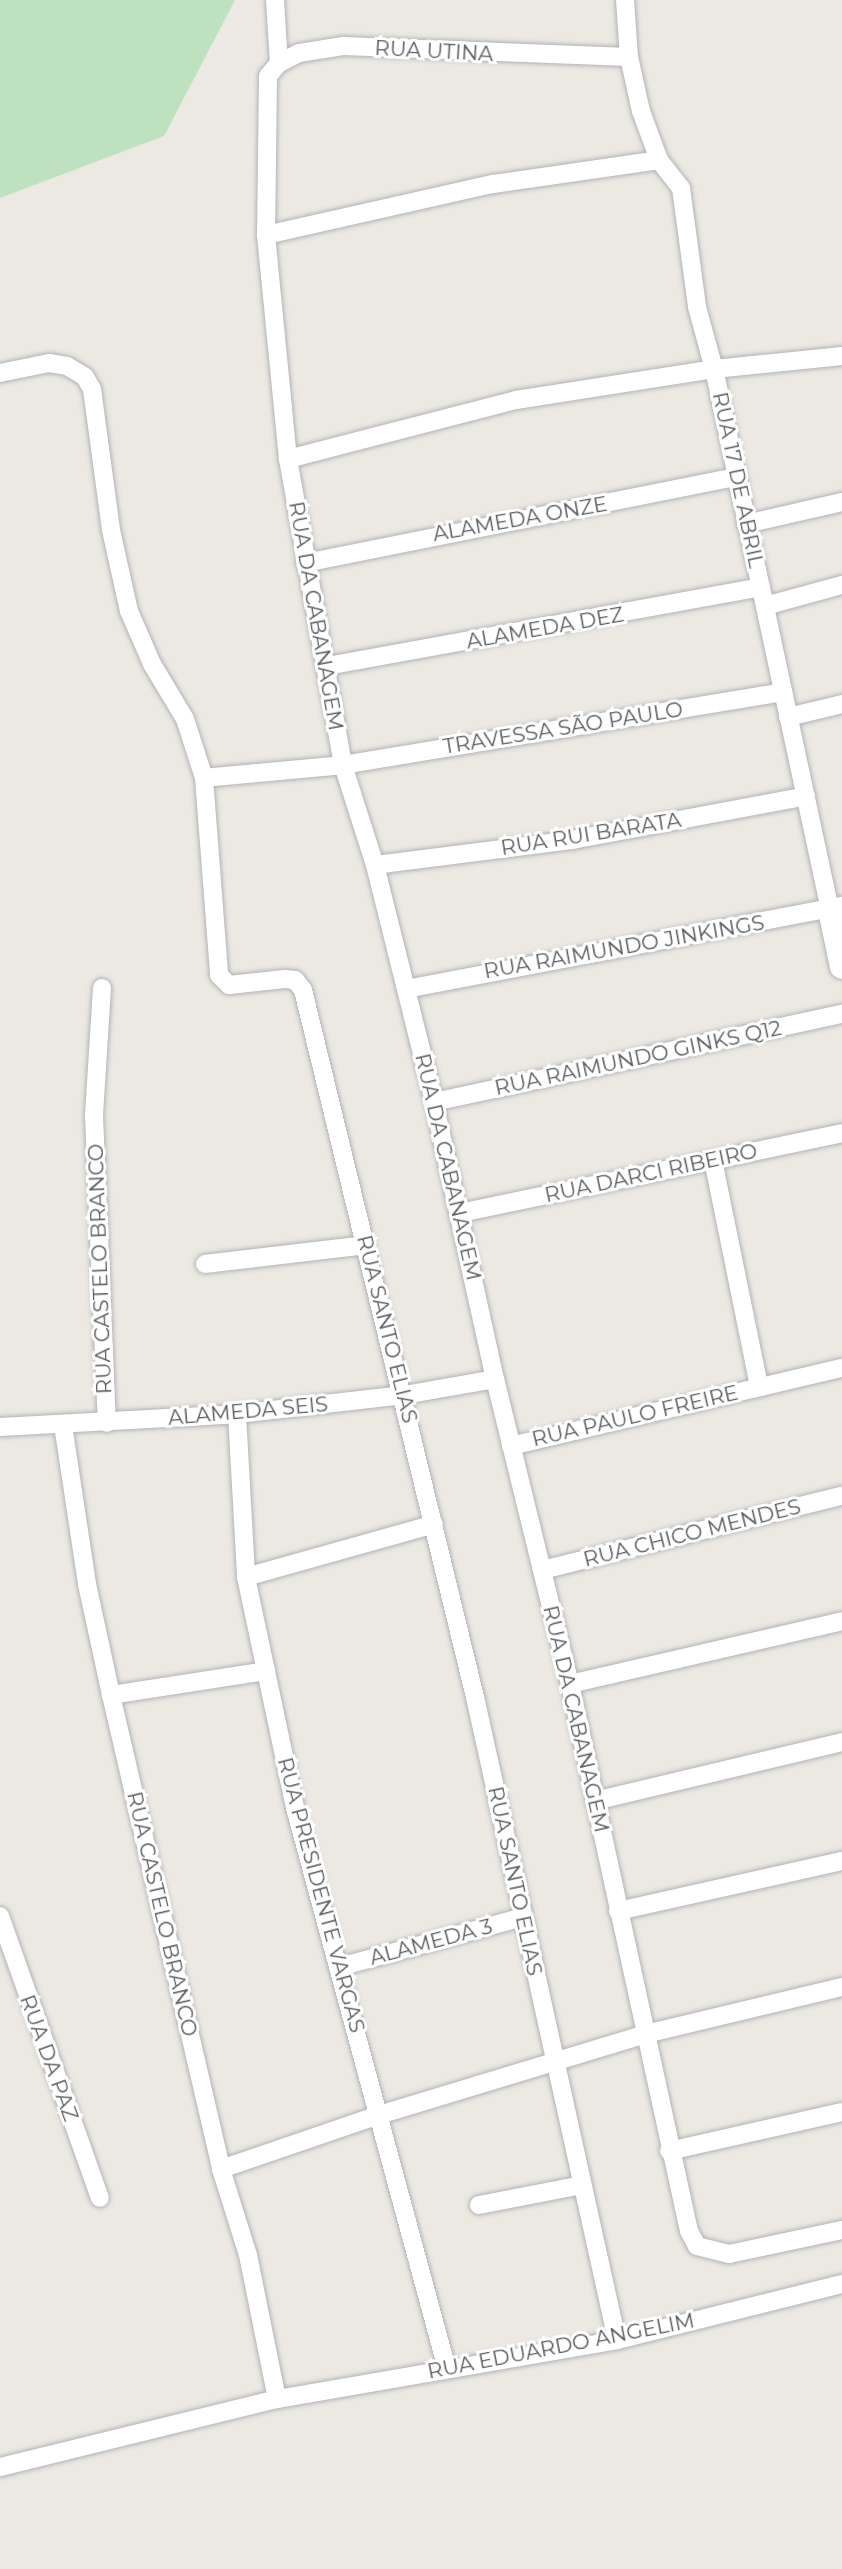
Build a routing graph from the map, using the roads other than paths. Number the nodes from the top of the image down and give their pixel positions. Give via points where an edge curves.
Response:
1 (275, 0) edge
2 (625, 0) edge
3 (629, 57) junction
4 (279, 63) junction
5 (659, 160) junction
6 (266, 235) junction
7 (842, 356) edge
8 (715, 369) junction
9 (0, 373) edge
10 (288, 459) junction
11 (735, 477) junction
12 (842, 502) edge
13 (746, 523) junction
14 (305, 563) junction
15 (842, 585) edge
16 (761, 587) junction
17 (765, 606) junction
18 (327, 666) junction
19 (783, 692) junction
20 (842, 704) edge
21 (788, 717) junction
22 (343, 765) junction
23 (204, 778) junction
24 (806, 796) junction
25 (375, 865) junction
26 (836, 908) edge
27 (842, 967) edge
28 (102, 988) dead end
29 (406, 989) junction
30 (842, 1014) edge
31 (434, 1102) junction
32 (842, 1133) edge
33 (713, 1160) junction
34 (460, 1213) junction
35 (366, 1245) junction
36 (205, 1264) dead end
37 (842, 1368) edge
38 (495, 1379) junction
39 (759, 1387) junction
40 (404, 1395) junction
41 (237, 1413) junction
42 (107, 1423) junction
43 (63, 1425) junction
44 (0, 1427) edge
45 (510, 1446) junction
46 (842, 1496) edge
47 (434, 1524) junction
48 (542, 1570) junction
49 (246, 1577) junction
50 (842, 1621) edge
51 (266, 1671) junction
52 (570, 1685) junction
53 (111, 1695) junction
54 (842, 1742) edge
55 (595, 1801) junction
56 (842, 1861) edge
57 (618, 1911) junction
58 (0, 1916) edge
59 (523, 1917) junction
60 (339, 1967) junction
61 (842, 1987) edge
62 (646, 2034) junction
63 (554, 2062) junction
64 (842, 2112) edge
65 (379, 2115) junction
66 (669, 2151) junction
67 (221, 2169) junction
68 (582, 2185) junction
69 (100, 2198) dead end
70 (479, 2205) dead end
71 (842, 2230) edge
72 (842, 2284) edge
73 (617, 2340) junction
74 (447, 2369) junction
75 (278, 2399) junction
76 (0, 2462) edge

1 - 4 street
2 - 3 street, RUA 17 DE ABRIL
3 - 4 street, RUA UTINA via 343,46 299,53
3 - 5 street, RUA 17 DE ABRIL
4 - 6 street, RUA DA CABANAGEM via 268,76 265,95
5 - 6 street via 493,184
5 - 8 street, RUA 17 DE ABRIL via 681,188 697,307
6 - 10 street, RUA DA CABANAGEM
7 - 8 street
8 - 10 street via 516,400
8 - 11 street, RUA 17 DE ABRIL
9 - 23 street, RUA SANTO ELIAS via 48,363 67,366 85,377 96,403 111,530 129,611 152,664 185,719
10 - 14 street, RUA DA CABANAGEM
11 - 13 street, RUA 17 DE ABRIL
11 - 14 street, ALAMEDA ONZE
12 - 13 street
13 - 16 street, RUA 17 DE ABRIL
14 - 18 street, RUA DA CABANAGEM
15 - 17 street
16 - 17 street, RUA 17 DE ABRIL
16 - 18 street, ALAMEDA DEZ
17 - 19 street, RUA 17 DE ABRIL
18 - 22 street, RUA DA CABANAGEM
19 - 21 street, RUA 17 DE ABRIL
19 - 22 street, TRAVESSA SÃO PAULO
20 - 21 street
21 - 24 street, RUA 17 DE ABRIL
22 - 23 street, TRAVESSA SÃO PAULO
22 - 25 street, RUA DA CABANAGEM
23 - 35 street, RUA SANTO ELIAS via 219,975 229,985 295,980 303,990
24 - 25 street, RUA RUI BARATA via 572,840
24 - 26 street, RUA 17 DE ABRIL
25 - 29 street, RUA DA CABANAGEM
26 - 27 street, RUA 17 DE ABRIL
26 - 29 street, RUA RAIMUNDO JINKINGS
28 - 42 street, RUA CASTELO BRANCO via 94,1116
29 - 31 street, RUA DA CABANAGEM
30 - 31 street, RUA RAIMUNDO GINKS Q12
31 - 34 street, RUA DA CABANAGEM
32 - 33 street, RUA DARCI RIBEIRO
33 - 34 street, RUA DARCI RIBEIRO
33 - 39 street, RUA PAULO FREIRE
34 - 38 street, RUA DA CABANAGEM
35 - 36 street
35 - 40 street, RUA SANTO ELIAS
37 - 39 street, RUA PAULO FREIRE
38 - 40 street, ALAMEDA SEIS
38 - 45 street, RUA DA CABANAGEM
39 - 45 street, RUA PAULO FREIRE
40 - 41 street, ALAMEDA SEIS
40 - 47 street, RUA SANTO ELIAS
41 - 42 street, ALAMEDA SEIS
41 - 49 street, RUA PRESIDENTE VARGAS
42 - 43 street, ALAMEDA SEIS
43 - 44 street, ALAMEDA SEIS
43 - 53 street, RUA CASTELO BRANCO via 87,1584
45 - 48 street, RUA DA CABANAGEM
46 - 48 street, RUA CHICO MENDES
47 - 49 street
47 - 59 street, RUA SANTO ELIAS
48 - 52 street, RUA DA CABANAGEM
49 - 51 street, RUA PRESIDENTE VARGAS
50 - 52 street
51 - 53 street
51 - 60 street, RUA PRESIDENTE VARGAS via 295,1808
52 - 55 street, RUA DA CABANAGEM
53 - 67 street, RUA CASTELO BRANCO
54 - 55 street
55 - 57 street, RUA DA CABANAGEM
56 - 57 street
57 - 62 street, RUA DA CABANAGEM
58 - 69 street, RUA DA PAZ
59 - 60 street, ALAMEDA 3
59 - 63 street, RUA SANTO ELIAS
60 - 65 street, RUA PRESIDENTE VARGAS
61 - 62 street
62 - 63 street
62 - 66 street, RUA DA CABANAGEM
63 - 65 street
63 - 68 street, RUA SANTO ELIAS
64 - 66 street
65 - 67 street
65 - 74 street, RUA PRESIDENTE VARGAS
66 - 71 street, RUA DA CABANAGEM via 689,2231 697,2246 708,2253 729,2254
67 - 75 street, RUA CASTELO BRANCO via 248,2255
68 - 70 street
68 - 73 street, RUA SANTO ELIAS
72 - 73 street, RUA EDUARDO ANGELIM
73 - 74 street, RUA EDUARDO ANGELIM
74 - 75 street, RUA EDUARDO ANGELIM
75 - 76 street, RUA EDUARDO ANGELIM

